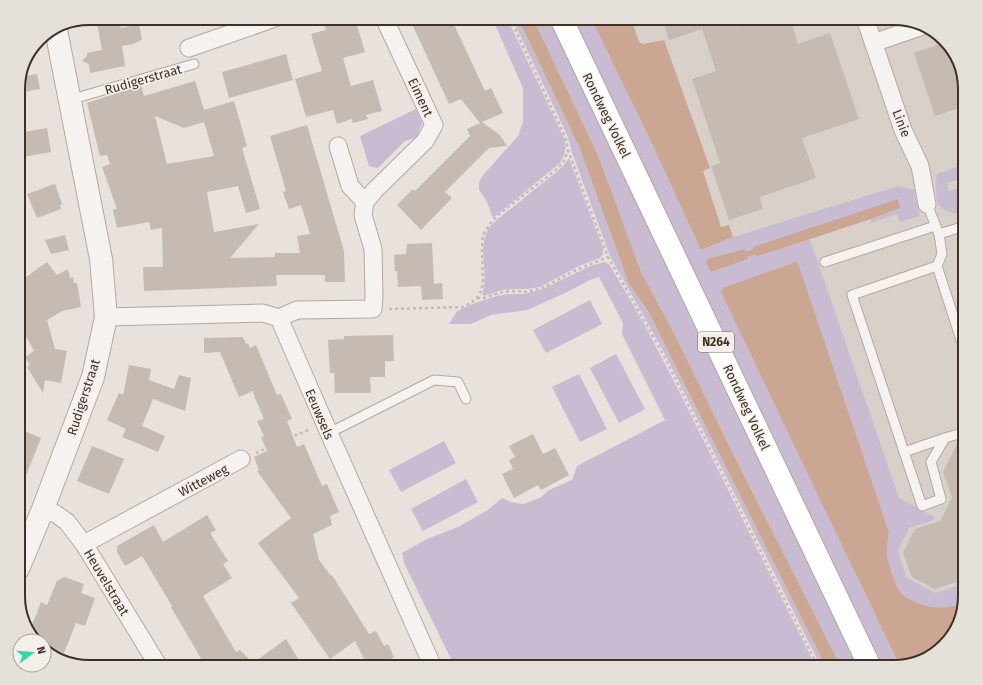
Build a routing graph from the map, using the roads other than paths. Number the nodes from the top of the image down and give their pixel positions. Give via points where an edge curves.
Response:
1 (260, 25) edge
2 (387, 25) edge
3 (564, 25) edge
4 (867, 25) edge
5 (916, 28) edge
6 (57, 34) edge
7 (873, 43) junction
8 (191, 56) joint
9 (69, 100) junction
10 (338, 146) dead end
11 (365, 202) junction
12 (927, 204) joint
13 (958, 227) edge
14 (937, 230) junction
15 (825, 262) dead end
16 (937, 266) junction
17 (106, 317) junction
18 (278, 318) junction
19 (958, 330) edge
20 (466, 399) dead end
21 (326, 428) junction
22 (958, 434) edge
23 (945, 438) junction
24 (904, 452) junction
25 (241, 459) road end
26 (43, 509) junction
27 (84, 544) junction
28 (25, 552) edge
29 (155, 660) edge
30 (430, 660) edge
31 (867, 660) edge

1 - 8 street
2 - 11 street, Eiment via 434,125 425,141
3 - 31 main road, Rondweg Volkel / N264
4 - 7 street, Linie
5 - 7 street
6 - 9 street, Rudigerstraat
7 - 12 street, Linie via 903,130 920,166
8 - 9 lane, Rudigerstraat
9 - 17 street, Rudigerstraat via 101,259
10 - 11 street via 350,186
11 - 18 street via 363,215 373,248 373,309 297,310
12 - 14 lane
13 - 14 lane
14 - 15 lane
14 - 16 lane via 942,254
16 - 19 lane
16 - 24 lane via 852,295
17 - 18 street via 263,313
17 - 26 street, Rudigerstraat via 93,377
18 - 21 street, Eeuwsels
20 - 21 lane via 458,382 434,380
21 - 30 street, Eeuwsels
22 - 23 lane
23 - 24 lane
23 - 24 lane via 931,462 941,499 922,506
25 - 27 street, Witteweg
26 - 27 street, Heuvelstraat via 67,522
26 - 28 street, Rudigerstraat
27 - 29 street, Heuvelstraat

